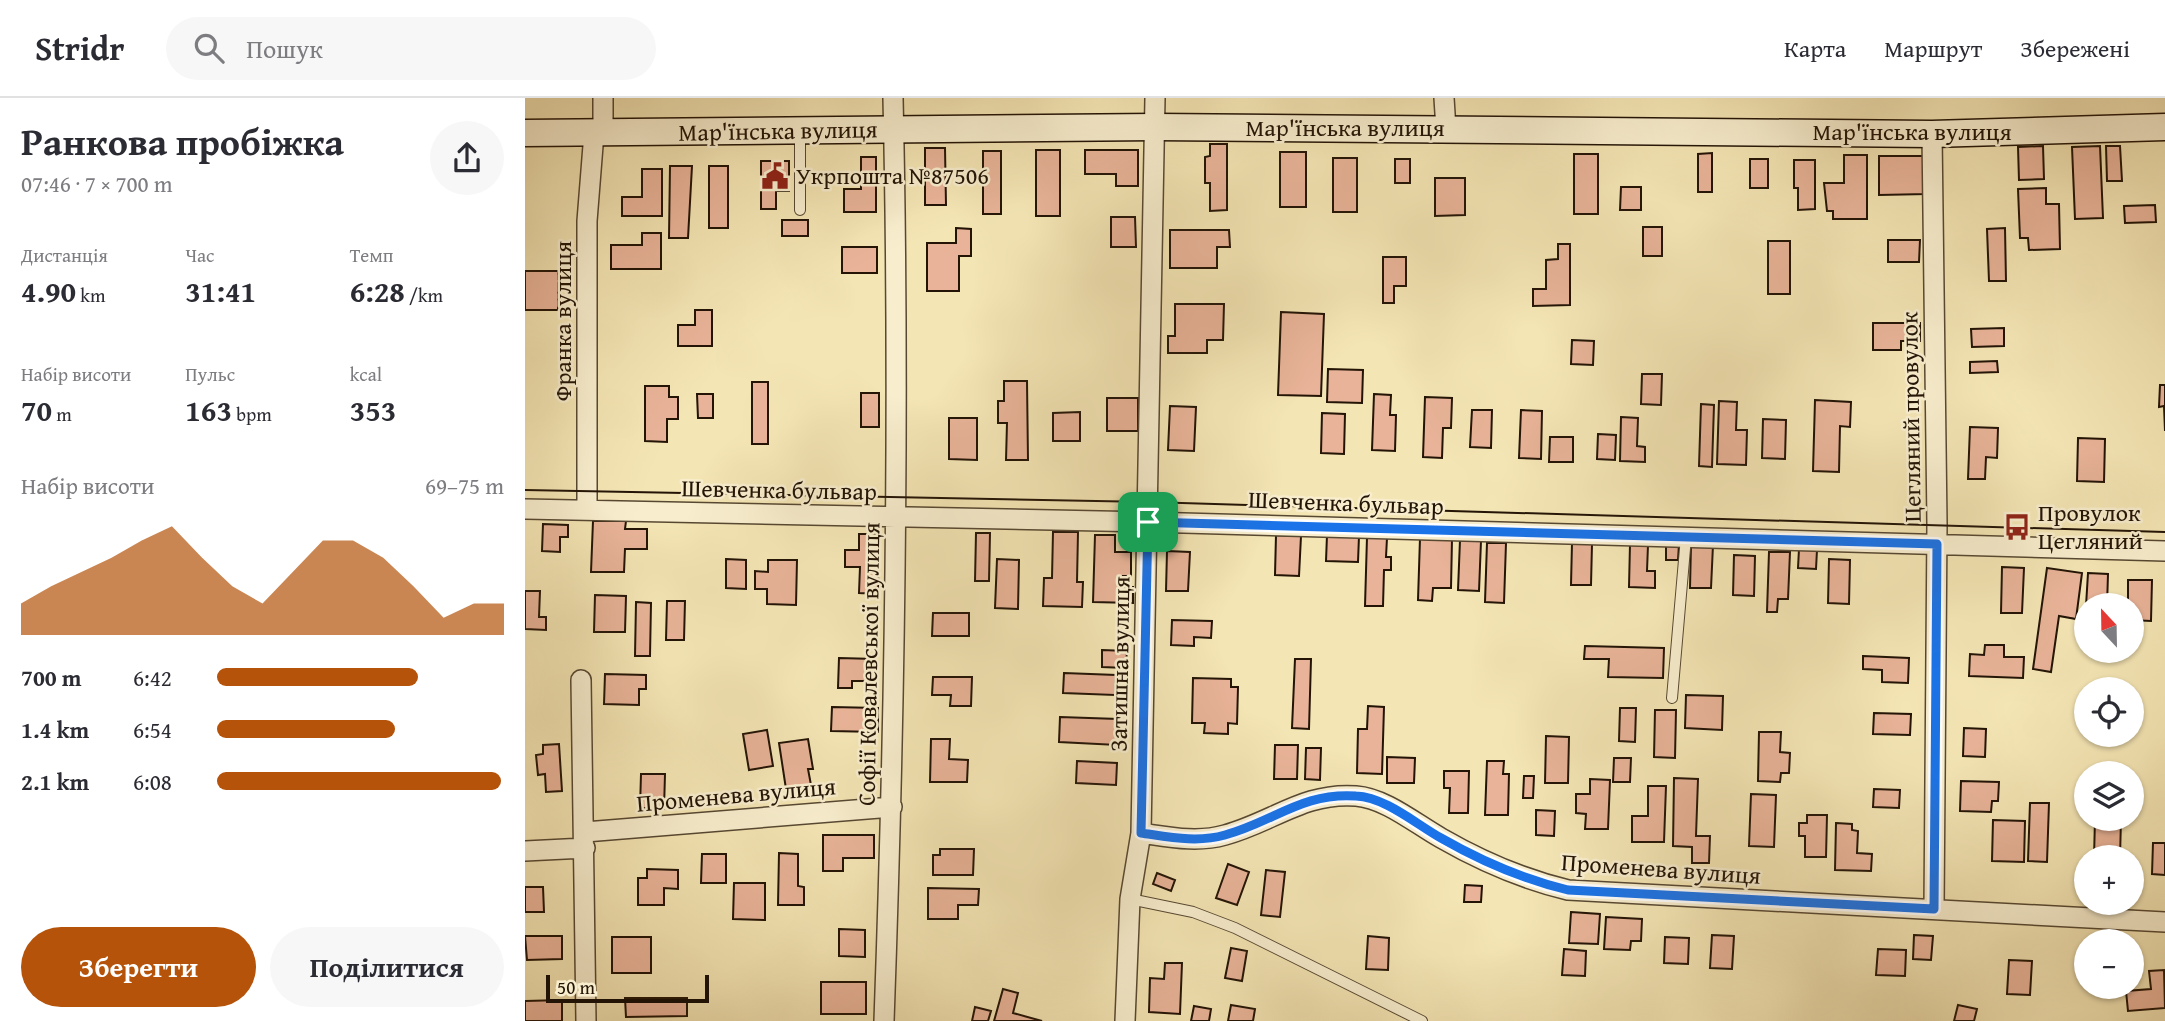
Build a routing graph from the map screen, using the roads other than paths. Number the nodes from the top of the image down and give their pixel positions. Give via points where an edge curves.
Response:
1 (603, 98) edge
2 (893, 98) edge
3 (1155, 98) edge
4 (1444, 98) edge
5 (1156, 127) junction
6 (2165, 127) edge
7 (894, 129) junction
8 (1446, 129) junction
9 (525, 132) edge
10 (800, 132) junction
11 (599, 133) junction
12 (1932, 134) junction
13 (800, 210) dead end
14 (525, 509) edge
15 (587, 510) junction
16 (896, 516) junction
17 (1148, 522) junction
18 (1686, 537) junction
19 (1937, 544) junction
20 (2165, 551) edge
21 (581, 680) dead end
22 (1672, 698) dead end
23 (892, 807) junction
24 (1141, 833) junction
25 (585, 840) junction
26 (525, 851) edge
27 (1130, 899) junction
28 (1934, 909) junction
29 (2165, 922) edge
30 (586, 1021) edge
31 (884, 1021) edge
32 (1125, 1021) edge
33 (1422, 1021) edge

1 - 11 street, Франка вулиця
2 - 7 street, Софії Ковалевської вулиця
3 - 5 street, Затишна вулиця
4 - 8 street
5 - 7 street, Мар'їнська вулиця
5 - 8 street, Мар'їнська вулиця
5 - 17 street, Затишна вулиця
6 - 12 street, Мар'їнська вулиця
7 - 10 street, Мар'їнська вулиця
7 - 16 street, Софії Ковалевської вулиця
8 - 12 street, Мар'їнська вулиця
9 - 11 street, Мар'їнська вулиця
10 - 11 street, Мар'їнська вулиця
10 - 13 lane
11 - 15 street, Франка вулиця via 587,221
12 - 19 street, Цегляний провулок
14 - 15 street, Шевченка бульвар
15 - 16 street, Шевченка бульвар
16 - 17 street, Шевченка бульвар
16 - 23 street, Софії Ковалевської вулиця
17 - 18 street, Шевченка бульвар
17 - 24 street, Затишна вулиця
18 - 19 street, Шевченка бульвар
18 - 22 lane
19 - 20 street, Шевченка бульвар
19 - 28 street, Цегляний провулок
21 - 25 street
23 - 25 street, Променева вулиця
23 - 31 street, Софії Ковалевської вулиця
24 - 27 street, Затишна вулиця
24 - 28 street, Променева вулиця via 1190,840 1224,835 1304,801 1331,795 1360,796 1525,880 1568,890
25 - 26 street, Променева вулиця
25 - 30 street
27 - 32 street, Затишна вулиця
27 - 33 lane via 1193,912 1235,928
28 - 29 street, Променева вулиця

